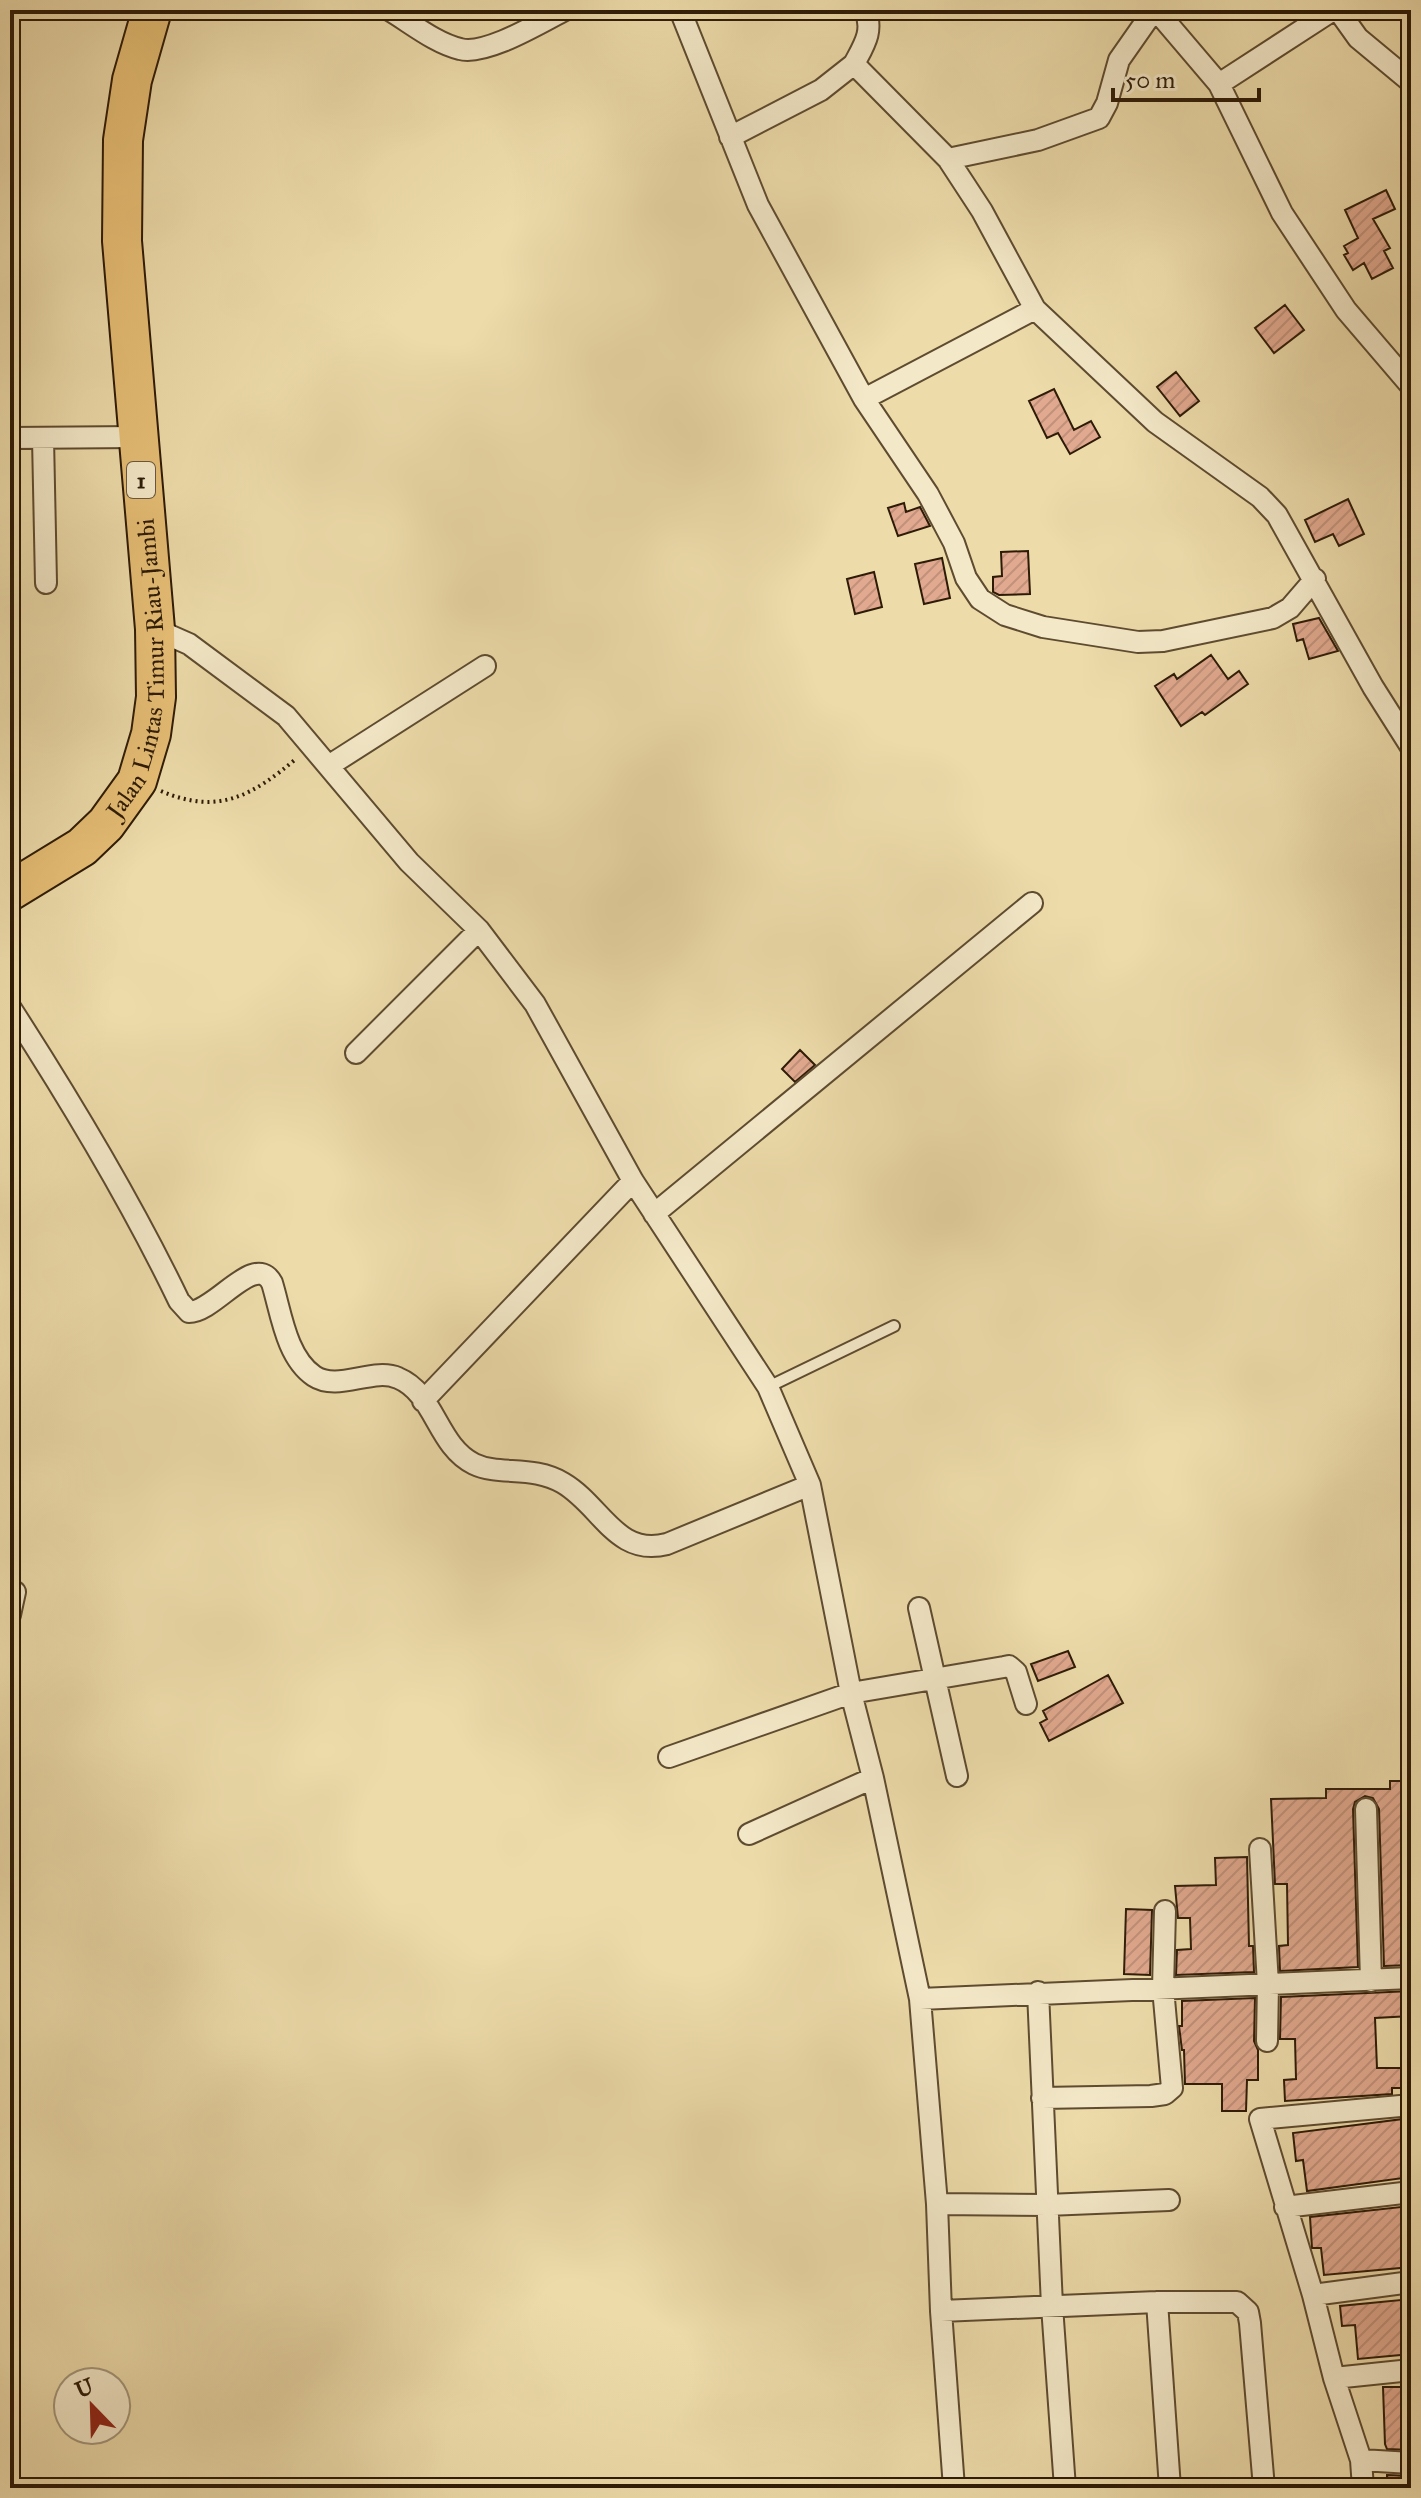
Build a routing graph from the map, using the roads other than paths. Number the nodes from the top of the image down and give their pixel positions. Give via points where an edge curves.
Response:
1 (152, 10) edge
2 (389, 10) edge
3 (565, 10) edge
4 (680, 10) edge
5 (865, 10) edge
6 (1155, 10) edge
7 (1336, 10) edge
8 (854, 64) junction
9 (1411, 82) edge
10 (1219, 84) junction
11 (730, 137) junction
12 (948, 159) junction
13 (1035, 309) junction
14 (1411, 386) edge
15 (864, 399) junction
16 (137, 437) junction
17 (10, 438) edge
18 (43, 438) junction
19 (1315, 579) junction
20 (46, 583) dead end
21 (155, 629) junction
22 (485, 666) dead end
23 (1411, 747) edge
24 (330, 765) junction
25 (10, 891) edge
26 (1032, 903) dead end
27 (479, 930) junction
28 (10, 1007) edge
29 (356, 1053) dead end
30 (633, 1181) junction
31 (654, 1214) junction
32 (894, 1326) dead end
33 (768, 1387) junction
34 (423, 1401) junction
35 (810, 1485) junction
36 (15, 1592) dead end
37 (919, 1608) dead end
38 (10, 1615) edge
39 (935, 1679) junction
40 (851, 1693) junction
41 (1026, 1704) dead end
42 (669, 1757) dead end
43 (957, 1776) dead end
44 (873, 1778) junction
45 (1366, 1809) dead end
46 (749, 1834) dead end
47 (1260, 1849) dead end
48 (1165, 1911) dead end
49 (1411, 1978) edge
50 (1371, 1981) junction
51 (1268, 1984) junction
52 (1163, 1988) junction
53 (1038, 1992) junction
54 (920, 1999) junction
55 (1267, 2041) dead end
56 (1042, 2098) junction
57 (1411, 2105) edge
58 (1411, 2192) edge
59 (1169, 2200) dead end
60 (937, 2204) junction
61 (1047, 2205) junction
62 (1285, 2207) junction
63 (1411, 2282) edge
64 (1313, 2295) junction
65 (1157, 2302) junction
66 (1052, 2306) junction
67 (941, 2311) junction
68 (1411, 2370) edge
69 (1334, 2378) junction
70 (1361, 2460) junction
71 (1411, 2463) edge
72 (954, 2488) edge
73 (1065, 2488) edge
74 (1170, 2488) edge
75 (1264, 2488) edge
76 (1363, 2488) edge

1 - 16 highway, Jalan Lintas Timur Riau-Jambi / 1 via 132,80 123,140 122,241
2 - 3 street via 443,42 469,50 489,47
4 - 11 street
5 - 8 street via 870,33
6 - 10 street
6 - 12 street via 1119,60 1099,118 1038,140
7 - 9 street via 1358,38
7 - 10 street
8 - 11 street via 821,90
8 - 12 street
10 - 14 street via 1282,213 1346,310
11 - 15 street via 758,205
12 - 13 street
13 - 15 street
13 - 19 street via 1155,422 1260,497 1277,515
15 - 19 street via 928,494 966,578 980,599 1005,615 1043,627 1163,641 1273,618 1290,608
16 - 18 street
16 - 21 highway, Jalan Lintas Timur Riau-Jambi / 1
17 - 18 street
18 - 20 street
19 - 23 street
21 - 24 street via 189,644 286,716
21 - 25 highway, Jalan Lintas Timur Riau-Jambi / 1 via 156,697 137,781 82,847
22 - 24 street
24 - 27 street via 409,862
26 - 31 street
27 - 29 street
27 - 30 street via 535,1004
28 - 34 street via 75,1108 189,1312 204,1309 262,1271 272,1283 290,1343 316,1378 397,1377
30 - 31 street
30 - 34 street
31 - 33 street
32 - 33 lane
33 - 35 street
34 - 35 street via 443,1436 474,1464 559,1480 627,1541 642,1547 667,1544
35 - 40 street
36 - 38 street
37 - 39 street
39 - 40 street
39 - 41 street via 1009,1666
39 - 43 street
40 - 42 street
40 - 44 street
44 - 46 street
44 - 54 street
45 - 50 street
47 - 51 street
48 - 52 street
49 - 50 street
50 - 51 street
51 - 52 street
51 - 55 street
52 - 53 street
52 - 56 street via 1169,2091 1151,2096
53 - 54 street
53 - 56 street
54 - 60 street
56 - 61 street
57 - 62 street via 1260,2119
58 - 62 street
59 - 61 street
60 - 61 street
60 - 67 street
61 - 66 street
62 - 64 street
63 - 64 street
64 - 69 street
65 - 66 street
65 - 74 street
65 - 75 street via 1237,2302 1248,2312
66 - 67 street
66 - 73 street
67 - 72 street
68 - 69 street
69 - 70 street
70 - 71 street
70 - 76 street

